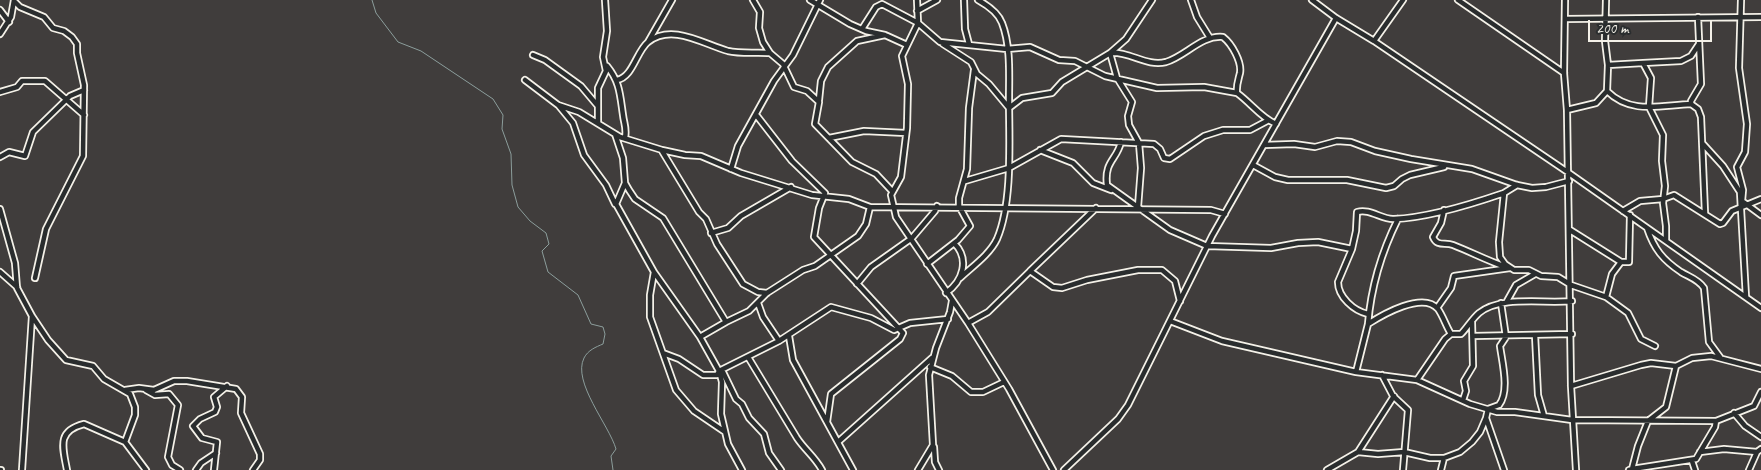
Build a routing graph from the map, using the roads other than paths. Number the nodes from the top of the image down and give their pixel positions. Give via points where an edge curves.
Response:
1 (604, 0) edge
2 (672, 0) edge
3 (753, 0) edge
4 (810, 0) edge
5 (820, 0) edge
6 (917, 0) edge
7 (937, 0) edge
8 (964, 0) edge
9 (978, 0) edge
10 (1152, 0) edge
11 (1191, 0) edge
12 (1312, 0) edge
13 (1402, 0) edge
14 (1458, 0) edge
15 (1565, 0) edge
16 (1606, 0) edge
17 (1741, 0) edge
18 (14, 1) edge
19 (817, 5) junction
20 (0, 10) edge
21 (917, 11) junction
22 (1761, 16) edge
23 (1698, 17) junction
24 (1739, 17) junction
25 (1336, 18) junction
26 (1606, 18) junction
27 (1565, 19) junction
28 (9, 22) junction
29 (918, 23) junction
30 (862, 29) junction
31 (0, 34) edge
32 (885, 35) junction
33 (1210, 38) junction
34 (1374, 41) junction
35 (940, 42) junction
36 (647, 43) junction
37 (969, 44) junction
38 (1699, 44) junction
39 (907, 46) junction
40 (1007, 49) junction
41 (770, 53) junction
42 (1110, 53) junction
43 (533, 55) dead end
44 (604, 63) junction
45 (1643, 63) junction
46 (1608, 65) junction
47 (784, 66) junction
48 (1086, 66) junction
49 (974, 70) junction
50 (1564, 73) junction
51 (1117, 78) junction
52 (525, 80) dead end
53 (617, 80) junction
54 (84, 90) junction
55 (1607, 91) junction
56 (0, 92) edge
57 (1237, 93) junction
58 (66, 100) junction
59 (819, 102) junction
60 (1691, 104) junction
61 (558, 105) junction
62 (598, 106) junction
63 (1649, 107) junction
64 (1009, 108) junction
65 (1567, 110) junction
66 (84, 115) junction
67 (757, 116) junction
68 (1267, 120) junction
69 (598, 123) junction
70 (1276, 124) junction
71 (906, 133) junction
72 (615, 134) junction
73 (625, 138) junction
74 (829, 138) junction
75 (1122, 142) junction
76 (1138, 143) junction
77 (1264, 144) junction
78 (1703, 144) junction
79 (662, 150) junction
80 (1040, 150) junction
81 (0, 157) edge
82 (1253, 165) junction
83 (1448, 166) junction
84 (1009, 168) junction
85 (731, 169) junction
86 (1569, 173) junction
87 (965, 181) junction
88 (1569, 181) junction
89 (625, 183) junction
90 (1517, 185) junction
91 (791, 187) junction
92 (1112, 190) junction
93 (892, 191) junction
94 (1504, 193) junction
95 (824, 198) junction
96 (1663, 199) junction
97 (1761, 199) edge
98 (1744, 203) junction
99 (616, 206) junction
100 (892, 206) junction
101 (937, 206) junction
102 (959, 206) junction
103 (870, 207) junction
104 (1004, 207) junction
105 (1096, 208) junction
106 (1140, 208) junction
107 (0, 209) edge
108 (1444, 210) junction
109 (1623, 211) junction
110 (1705, 213) junction
111 (1225, 214) junction
112 (1761, 215) edge
113 (1630, 216) junction
114 (1398, 219) junction
115 (1647, 227) junction
116 (2, 230) edge
117 (1570, 230) junction
118 (712, 232) junction
119 (912, 238) junction
120 (1666, 240) junction
121 (954, 243) junction
122 (1207, 246) junction
123 (1352, 249) junction
124 (830, 254) junction
125 (1621, 262) junction
126 (927, 264) junction
127 (1510, 268) junction
128 (1030, 271) junction
129 (0, 272) edge
130 (654, 272) junction
131 (1535, 274) junction
132 (35, 278) dead end
133 (960, 278) junction
134 (857, 284) junction
135 (1572, 285) junction
136 (17, 288) junction
137 (768, 293) junction
138 (946, 293) junction
139 (1606, 297) junction
140 (1746, 297) junction
141 (952, 301) junction
142 (1180, 301) junction
143 (1507, 301) junction
144 (1572, 301) junction
145 (758, 302) junction
146 (1501, 304) junction
147 (1437, 308) junction
148 (1761, 308) edge
149 (1368, 314) junction
150 (32, 316) junction
151 (948, 319) junction
152 (1170, 321) junction
153 (726, 322) junction
154 (1472, 322) junction
155 (968, 323) junction
156 (1368, 324) junction
157 (898, 328) junction
158 (1451, 334) junction
159 (1572, 334) junction
160 (1535, 335) junction
161 (788, 336) junction
162 (1473, 336) junction
163 (700, 337) junction
164 (1506, 337) junction
165 (779, 341) junction
166 (1655, 346) dead end
167 (664, 353) junction
168 (748, 357) junction
169 (933, 357) junction
170 (1721, 358) junction
171 (1676, 366) junction
172 (930, 367) junction
173 (1761, 369) edge
174 (720, 371) junction
175 (1356, 372) junction
176 (1382, 375) junction
177 (1417, 380) junction
178 (1004, 382) junction
179 (227, 386) junction
180 (1571, 386) junction
181 (125, 390) junction
182 (145, 390) junction
183 (1761, 392) edge
184 (1394, 396) junction
185 (1463, 400) junction
186 (1488, 409) junction
187 (1734, 413) junction
188 (1544, 416) junction
189 (1486, 418) junction
190 (1572, 420) junction
191 (1648, 421) junction
192 (1716, 421) junction
193 (827, 422) junction
194 (725, 432) junction
195 (1761, 437) edge
196 (125, 442) junction
197 (838, 442) junction
198 (933, 445) junction
199 (1759, 450) edge
200 (1358, 452) junction
201 (1404, 452) junction
202 (1700, 452) junction
203 (216, 453) junction
204 (1444, 458) junction
205 (1692, 461) junction
206 (1336, 463) junction
207 (172, 465) junction
208 (917, 469) edge
209 (22, 470) edge
210 (68, 470) edge
211 (146, 470) edge
212 (168, 470) edge
213 (180, 470) edge
214 (196, 470) edge
215 (214, 470) edge
216 (253, 470) edge
217 (742, 470) edge
218 (781, 470) edge
219 (822, 470) edge
220 (853, 470) edge
221 (939, 470) edge
222 (1054, 470) edge
223 (1064, 470) edge
224 (1327, 470) edge
225 (1336, 470) edge
226 (1403, 470) edge
227 (1441, 470) edge
228 (1504, 470) edge
229 (1576, 470) edge
230 (1631, 470) edge
231 (1695, 470) edge
232 (1749, 470) edge

1 - 44 street via 607,31
2 - 36 street
3 - 41 street via 761,15 761,36
4 - 19 street
5 - 19 street
6 - 21 street
7 - 21 street
8 - 37 street via 964,23
9 - 40 street via 1002,21
10 - 42 street via 1126,39
11 - 33 street
12 - 25 street
13 - 34 street
14 - 50 street
15 - 27 street
16 - 26 street
17 - 24 street
18 - 28 street
18 - 54 street via 44,17 53,28 64,31 74,40 78,46
19 - 30 street
19 - 47 street via 793,55
20 - 28 street
21 - 29 street
22 - 24 street
23 - 24 street
23 - 26 street
23 - 38 street
24 - 98 street via 1739,68 1747,124 1744,152 1737,165
25 - 34 street
25 - 70 street
26 - 27 street
26 - 46 street via 1604,41
27 - 50 street
28 - 31 street
29 - 30 street via 879,4
29 - 35 street
29 - 39 street
30 - 32 street
32 - 39 street
32 - 59 street via 857,42 828,67 821,81
33 - 42 street via 1166,62 1150,63 1128,54
33 - 57 street via 1225,38 1235,52 1240,70
34 - 86 street
35 - 37 street
35 - 49 street via 965,56
36 - 41 street via 674,33 728,51
36 - 53 street via 626,75
37 - 40 street
38 - 45 street via 1682,62
38 - 60 street via 1701,84
39 - 71 street via 902,56 908,84
40 - 48 street via 1034,48 1059,60
40 - 64 street
41 - 47 street
42 - 48 street
42 - 51 street
43 - 62 street via 581,86
44 - 53 street
44 - 62 street via 606,71 598,88
45 - 46 street
45 - 63 street via 1651,78
46 - 55 street
47 - 59 street via 794,87 807,91
47 - 67 street
48 - 51 street
48 - 64 street via 1052,93 1022,98
49 - 64 street
49 - 87 street
50 - 65 street
51 - 57 street via 1157,88 1204,87
51 - 76 street via 1132,100 1129,125
52 - 61 street
53 - 73 street via 626,126
54 - 58 street
54 - 66 street
55 - 63 street via 1624,104
55 - 65 street via 1596,103
56 - 58 street via 17,87 22,81 45,81
57 - 68 street
58 - 66 street
58 - 81 street via 33,132 25,156 9,152
59 - 74 street via 815,124
60 - 63 street
60 - 78 street via 1698,108 1702,117
61 - 69 street
61 - 99 street via 573,123 584,155 606,185
62 - 69 street
63 - 96 street via 1663,134
64 - 84 street
65 - 86 street
66 - 132 street via 82,164 46,229
67 - 85 street via 738,146
67 - 95 street via 792,161 825,192
68 - 70 street
68 - 76 street via 1250,130 1223,130 1204,136 1170,160 1164,158 1154,144
69 - 72 street
70 - 77 street
71 - 74 street via 864,131
71 - 93 street via 901,177
72 - 73 street
72 - 89 street via 623,158
73 - 79 street
74 - 93 street via 852,162 876,174
75 - 76 street
75 - 80 street via 1061,139
75 - 92 street via 1107,168 1107,185
76 - 106 street
77 - 82 street
77 - 83 street via 1315,147 1351,142 1375,151
78 - 98 street via 1723,166
78 - 110 street
79 - 85 street via 701,156
79 - 118 street
80 - 84 street
80 - 92 street via 1067,160 1093,184
82 - 83 street via 1288,180 1347,180 1386,188 1410,175
82 - 111 street
83 - 90 street via 1472,169
84 - 87 street
84 - 104 street
85 - 91 street
86 - 88 street
86 - 109 street
87 - 102 street
88 - 90 street via 1532,188
88 - 117 street
89 - 99 street
89 - 153 street via 636,199 663,218
90 - 94 street
91 - 95 street
91 - 118 street via 740,216 728,228
92 - 106 street
93 - 100 street
94 - 108 street
94 - 127 street via 1498,242 1500,257
95 - 103 street via 849,199
95 - 124 street via 814,237
96 - 109 street via 1640,201
96 - 110 street via 1674,195
96 - 120 street
97 - 98 street
98 - 110 street via 1723,223 1716,223
98 - 112 street
98 - 140 street
99 - 130 street
100 - 101 street
100 - 103 street
100 - 119 street
101 - 102 street
101 - 119 street
102 - 104 street
102 - 121 street via 970,226
103 - 124 street via 862,231
104 - 105 street
104 - 133 street via 996,241
105 - 106 street
105 - 128 street
106 - 111 street via 1211,210
106 - 122 street via 1170,230
107 - 116 street
108 - 114 street
108 - 127 street via 1433,237 1437,243 1455,245
109 - 113 street
111 - 122 street
113 - 115 street
113 - 125 street via 1629,262
114 - 123 street via 1357,212
114 - 149 street via 1378,271
115 - 120 street
115 - 170 street via 1655,250 1704,288 1708,342
116 - 136 street via 15,263
117 - 125 street
117 - 135 street
118 - 137 street via 742,284
119 - 126 street
119 - 134 street via 878,260
120 - 140 street
121 - 126 street
121 - 133 street via 963,254
122 - 123 street via 1271,248 1318,242
122 - 142 street
123 - 149 street via 1338,287 1353,308
124 - 134 street
124 - 137 street
125 - 139 street via 1610,280
126 - 138 street
127 - 131 street
127 - 147 street via 1454,276 1451,288
128 - 142 street via 1053,287 1062,288 1138,270 1162,270 1175,282
128 - 155 street via 988,312
129 - 136 street
130 - 163 street
130 - 167 street via 650,317
131 - 135 street via 1558,277
131 - 143 street via 1516,285
133 - 138 street via 956,286
134 - 157 street
135 - 139 street
135 - 144 street
136 - 150 street
137 - 145 street
138 - 141 street
139 - 166 street via 1628,313 1641,339
140 - 148 street
141 - 151 street
141 - 155 street
142 - 152 street
143 - 144 street
143 - 146 street
144 - 159 street
145 - 153 street via 749,311
145 - 165 street via 763,317
146 - 154 street via 1478,314
146 - 164 street
147 - 156 street via 1412,303
147 - 158 street
149 - 156 street
150 - 181 street via 66,360 93,366 104,379
150 - 209 street
151 - 157 street via 910,323
151 - 169 street
152 - 175 street via 1222,342
152 - 223 street via 1128,406
153 - 163 street
154 - 158 street via 1461,334
154 - 162 street
155 - 178 street
156 - 175 street
157 - 161 street via 894,330 870,318 831,307
157 - 193 street via 902,333 900,339 831,394
158 - 177 street
159 - 160 street
159 - 180 street
160 - 164 street
160 - 188 street via 1538,395
161 - 165 street
161 - 193 street via 792,360
162 - 164 street
162 - 185 street via 1473,366 1464,381 1466,391
163 - 174 street
164 - 186 street via 1500,346 1504,364 1501,402
165 - 168 street
167 - 174 street via 680,359 703,375 717,375
167 - 194 street via 676,390 686,403
168 - 174 street
168 - 219 street via 805,451 816,459
169 - 172 street
169 - 197 street
170 - 171 street via 1692,358
170 - 173 street
171 - 180 street via 1651,363
171 - 191 street via 1666,407
172 - 178 street via 952,376 971,392 983,392
172 - 198 street
174 - 194 street
174 - 218 street via 749,418 764,434 769,453
175 - 176 street
176 - 177 street
176 - 184 street
177 - 185 street
178 - 222 street
179 - 182 street via 174,381 159,389
179 - 203 street via 214,397 215,412 193,426 202,438 217,442
179 - 216 street via 240,392 241,413 258,446 260,460
180 - 190 street
181 - 182 street
181 - 196 street via 135,407
182 - 207 street via 155,395 169,394 178,405 168,454
183 - 187 street via 1754,406
184 - 200 street
184 - 201 street via 1408,410
185 - 186 street
186 - 188 street
186 - 189 street
187 - 192 street
187 - 195 street
188 - 190 street
189 - 204 street via 1472,442 1460,452
189 - 228 street
190 - 191 street
190 - 229 street
191 - 192 street
191 - 230 street
192 - 202 street
193 - 197 street
194 - 217 street via 731,453
196 - 210 street via 84,424 77,426 62,441
196 - 211 street
197 - 220 street
198 - 208 street
198 - 221 street
199 - 202 street
199 - 232 street
200 - 201 street
200 - 206 street
201 - 204 street
201 - 226 street
202 - 205 street
203 - 214 street via 201,462
203 - 215 street
204 - 227 street
205 - 230 street
205 - 231 street
206 - 224 street
206 - 225 street
207 - 212 street
207 - 213 street

